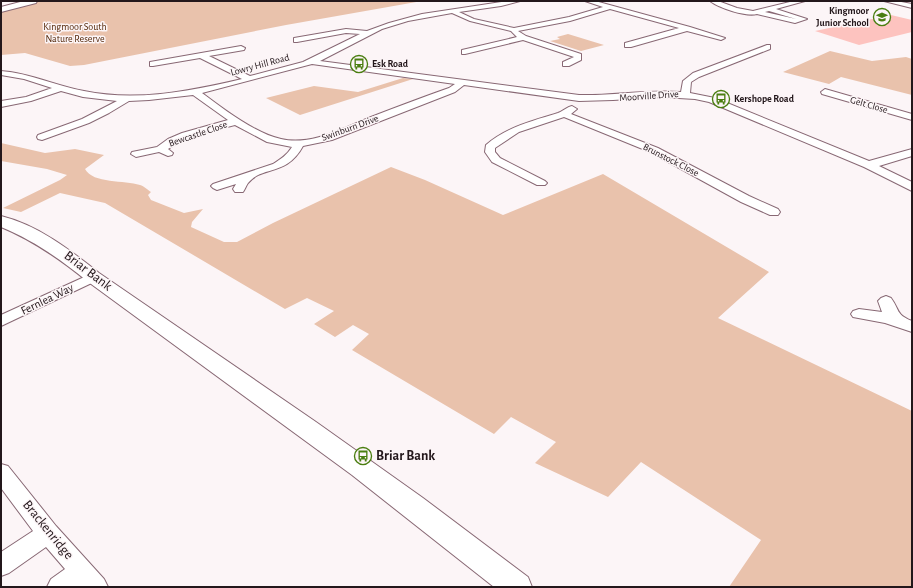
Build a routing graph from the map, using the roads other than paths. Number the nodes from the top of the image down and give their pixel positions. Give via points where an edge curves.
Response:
1 (33, 1) edge
2 (517, 1) edge
3 (588, 1) edge
4 (713, 1) edge
5 (802, 1) edge
6 (888, 1) edge
7 (912, 6) edge
8 (611, 7) junction
9 (1, 10) edge
10 (770, 10) junction
11 (454, 12) junction
12 (758, 13) junction
13 (688, 28) junction
14 (514, 30) junction
15 (367, 33) junction
16 (523, 38) junction
17 (721, 38) dead end
18 (297, 40) dead end
19 (628, 45) dead end
20 (767, 47) dead end
21 (241, 48) dead end
22 (465, 52) dead end
23 (201, 55) junction
24 (311, 62) junction
25 (153, 64) dead end
26 (566, 64) dead end
27 (1, 73) edge
28 (249, 79) junction
29 (463, 82) junction
30 (60, 88) junction
31 (825, 92) dead end
32 (196, 93) junction
33 (686, 94) junction
34 (580, 98) junction
35 (126, 99) junction
36 (1, 104) edge
37 (564, 114) junction
38 (912, 117) edge
39 (237, 121) junction
40 (42, 137) dead end
41 (299, 144) junction
42 (912, 152) edge
43 (136, 154) dead end
44 (868, 165) junction
45 (249, 176) junction
46 (541, 183) dead end
47 (217, 186) dead end
48 (912, 188) edge
49 (239, 189) dead end
50 (774, 212) dead end
51 (1, 221) edge
52 (93, 277) junction
53 (886, 301) dead end
54 (859, 314) dead end
55 (1, 321) edge
56 (905, 324) edge
57 (1, 472) edge
58 (48, 533) junction
59 (1, 565) edge
60 (89, 579) edge
61 (59, 587) edge
62 (517, 587) edge

1 - 9 street
2 - 11 street, Lowry Hill Road
3 - 8 street
4 - 12 street via 736,10
5 - 10 street
6 - 7 street
8 - 13 street
8 - 14 street via 570,19
10 - 12 street
10 - 12 street via 804,19 795,21
11 - 14 street via 472,20
11 - 15 street, Lowry Hill Road via 393,23
13 - 17 street
13 - 19 street
14 - 16 street
15 - 18 street via 346,31
15 - 24 street, Lowry Hill Road
16 - 22 street
16 - 26 street via 578,56
20 - 33 street via 696,75 687,81
21 - 23 street
23 - 25 street
23 - 28 street
24 - 28 street, Lowry Hill Road
24 - 29 street
27 - 30 street, Lowry Hill Road via 42,81
28 - 32 street, Lowry Hill Road
29 - 34 street, Moorville Drive
29 - 41 street, Swinburn Drive via 452,90 332,136
30 - 35 street, Lowry Hill Road via 94,96
30 - 36 street via 28,99
31 - 38 street, Gelt Close
32 - 35 street, Lowry Hill Road
32 - 39 street, Swinburn Drive
33 - 34 street, Moorville Drive via 652,94 612,99
33 - 44 street, Moorville Drive via 712,100
34 - 37 street via 576,106
35 - 40 street via 64,133
37 - 46 street via 510,132 489,150 496,160
37 - 50 street, Brunstock Close via 654,150
39 - 41 street, Swinburn Drive via 268,139
39 - 43 street, Bewcastle Close via 186,135 172,141 164,151
41 - 45 street via 294,156 287,161
42 - 44 street
44 - 48 street, Moorville Drive
45 - 47 street
45 - 49 street
51 - 52 street, Briar Bank via 38,236 63,252
52 - 55 street, Fernlea Way
52 - 62 street, Briar Bank via 333,448
53 - 56 street via 890,313
54 - 56 street via 870,314
57 - 58 street, Brackenridge
58 - 59 street
58 - 60 street, Brackenridge
60 - 61 street

